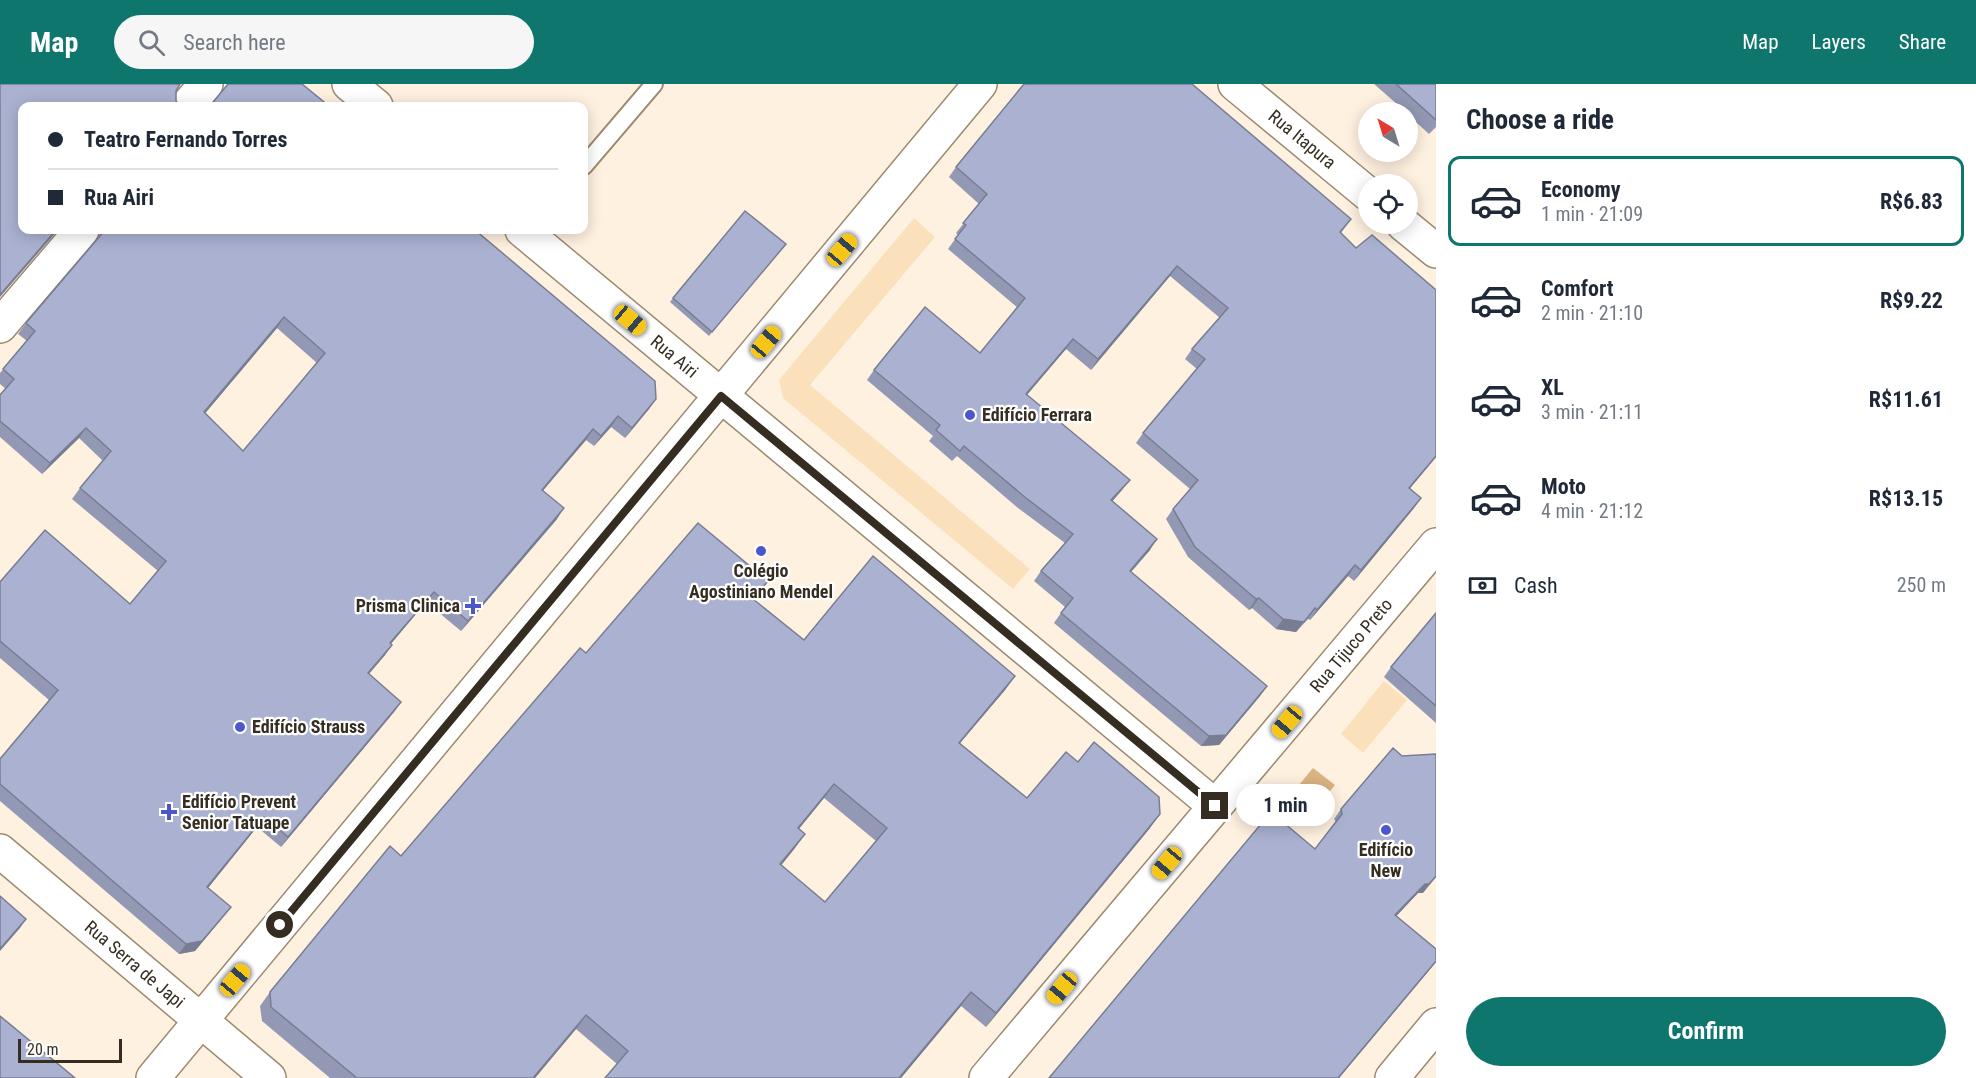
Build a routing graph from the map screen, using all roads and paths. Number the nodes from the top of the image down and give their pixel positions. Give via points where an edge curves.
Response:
1 (206, 84) edge
2 (349, 84) edge
3 (654, 84) edge
4 (980, 84) edge
5 (1235, 84) edge
6 (190, 102) edge
7 (371, 102) edge
8 (588, 161) edge
9 (1358, 186) edge
10 (79, 234) edge
11 (530, 234) edge
12 (1415, 234) edge
13 (1436, 251) edge
14 (0, 326) edge
15 (721, 396) junction
16 (1436, 545) edge
17 (1215, 806) junction
18 (0, 851) edge
19 (200, 1020) junction
20 (1436, 1025) edge
21 (153, 1078) edge
22 (269, 1078) edge
23 (986, 1078) edge
24 (1392, 1078) edge

1 - 6 street
2 - 7 street
3 - 8 lane
4 - 15 street
5 - 9 street, Rua Itapura
10 - 14 street
11 - 15 street, Rua Airi
12 - 13 street
15 - 17 street, Rua Airi
15 - 19 street
16 - 17 street, Rua Tijuco Preto
17 - 23 street, Rua Tijuco Preto
18 - 19 street, Rua Serra de Japi
19 - 21 street
19 - 22 street, Rua Serra de Japi
20 - 24 street

